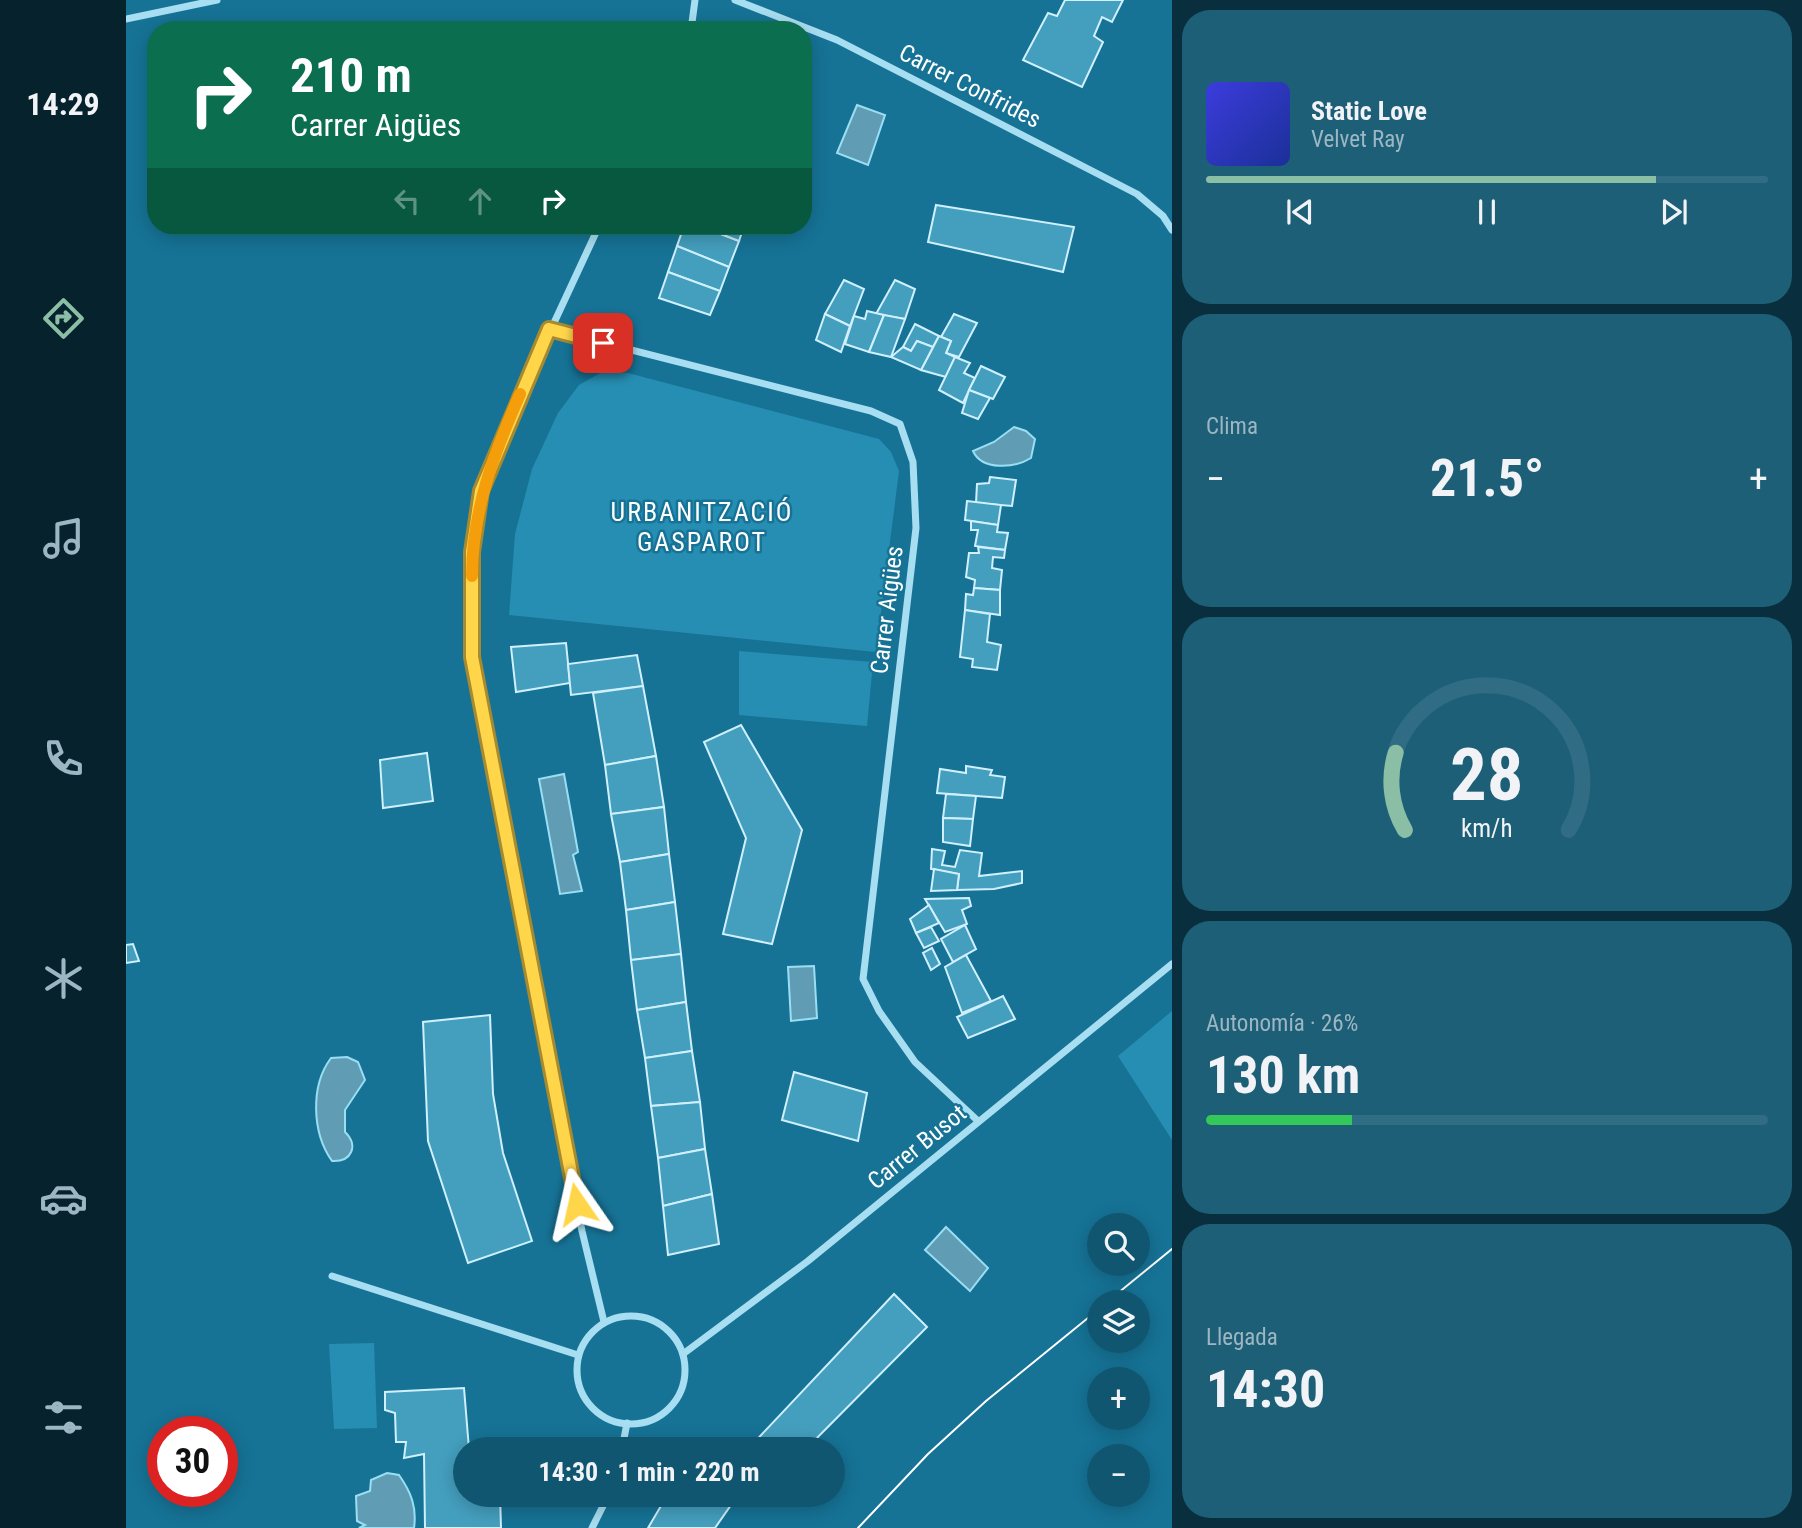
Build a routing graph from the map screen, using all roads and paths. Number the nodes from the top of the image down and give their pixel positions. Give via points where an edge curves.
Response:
1 (217, 0) edge
2 (695, 0) edge
3 (735, 0) edge
4 (126, 19) edge
5 (692, 21) edge
6 (789, 21) edge
7 (812, 30) edge
8 (1172, 230) edge
9 (595, 235) edge
10 (549, 329) junction
11 (1172, 964) edge
12 (978, 1121) junction
13 (332, 1276) dead end
14 (604, 1322) junction
15 (682, 1354) junction
16 (578, 1355) junction
17 (627, 1423) junction
18 (624, 1437) edge
19 (602, 1507) edge
20 (592, 1528) edge

1 - 4 street
2 - 5 street
3 - 6 street, Carrer Confrides
7 - 8 street, Carrer Confrides via 1137,194
9 - 10 street
10 - 12 street, Carrer Aigües via 871,411 900,424 914,462 916,528 863,979 915,1062
10 - 14 street via 481,491 472,552 472,657 582,1231
11 - 12 street, Carrer Busot
12 - 15 street, Carrer Busot via 808,1261
13 - 16 street
14 - 15 street via 624,1315 646,1317 665,1326
14 - 16 street via 588,1336
15 - 17 street via 684,1384 674,1404 658,1417
16 - 17 street via 576,1376 583,1396 597,1413
17 - 18 street
19 - 20 street

